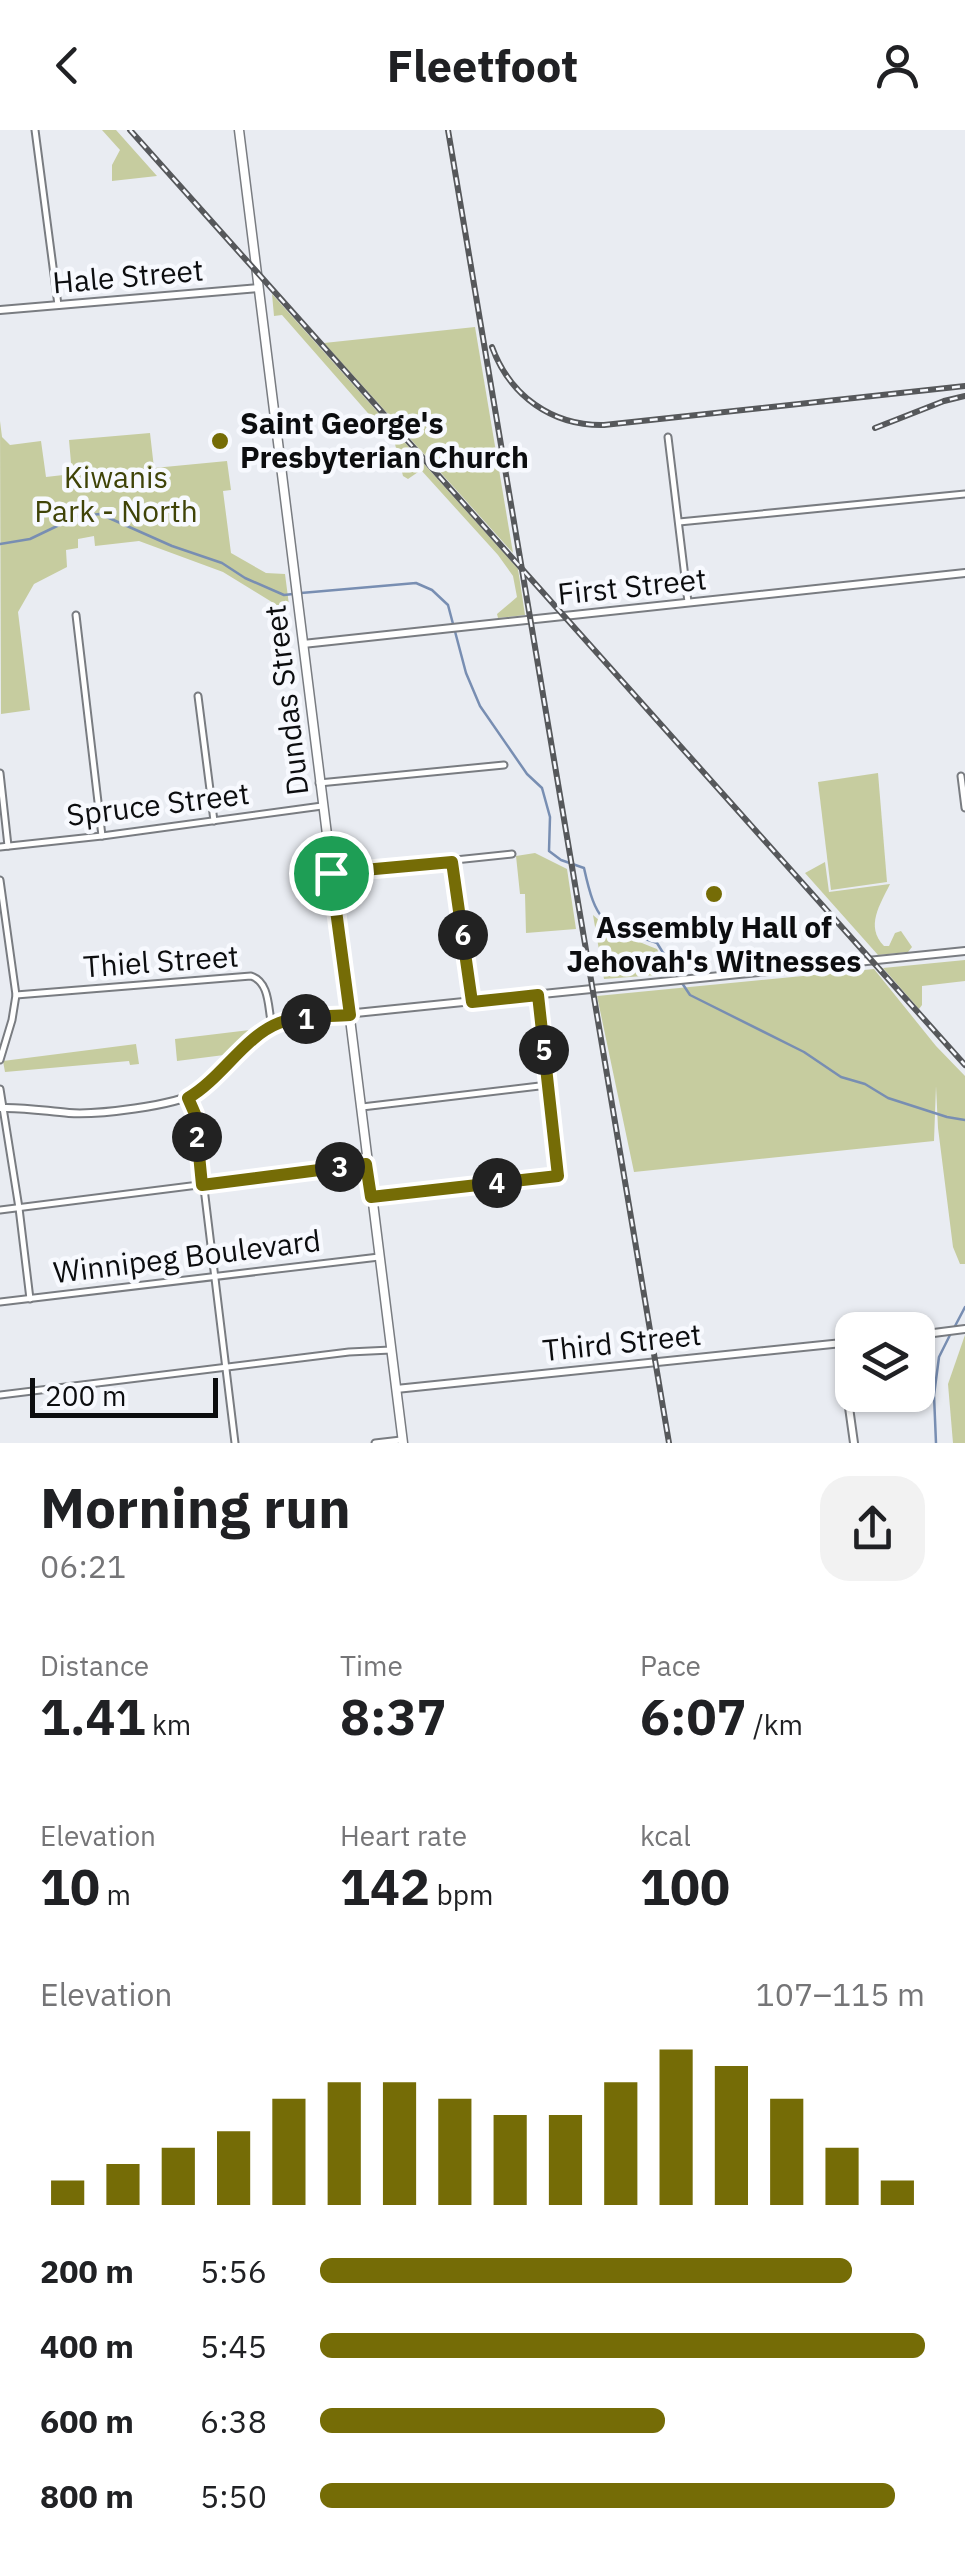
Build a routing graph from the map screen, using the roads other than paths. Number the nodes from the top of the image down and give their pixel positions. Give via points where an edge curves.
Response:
1 (36, 130) edge
2 (239, 130) edge
3 (259, 288) junction
4 (58, 305) junction
5 (0, 310) edge
6 (668, 437) dead end
7 (965, 494) edge
8 (679, 522) junction
9 (965, 573) edge
10 (688, 602) junction
11 (76, 615) dead end
12 (303, 644) junction
13 (198, 696) dead end
14 (504, 765) dead end
15 (0, 773) edge
16 (961, 776) dead end
17 (319, 783) junction
18 (322, 806) junction
19 (965, 808) edge
20 (214, 821) junction
21 (102, 836) junction
22 (0, 846) edge
23 (8, 846) junction
24 (512, 854) dead end
25 (452, 862) junction
26 (331, 873) junction
27 (0, 880) edge
28 (965, 951) edge
29 (16, 995) junction
30 (538, 995) junction
31 (472, 1002) junction
32 (350, 1015) junction
33 (274, 1025) junction
34 (0, 1060) edge
35 (548, 1086) junction
36 (0, 1089) edge
37 (188, 1098) junction
38 (360, 1107) junction
39 (1, 1108) edge
40 (366, 1164) junction
41 (202, 1185) junction
42 (371, 1197) junction
43 (20, 1208) junction
44 (0, 1210) edge
45 (379, 1256) junction
46 (215, 1277) junction
47 (30, 1299) junction
48 (0, 1302) edge
49 (963, 1329) edge
50 (935, 1333) edge
51 (835, 1344) edge
52 (391, 1350) junction
53 (225, 1368) junction
54 (396, 1389) junction
55 (0, 1394) edge
56 (850, 1412) edge
57 (403, 1441) edge
58 (235, 1443) edge
59 (374, 1443) edge
60 (854, 1443) edge

1 - 4 street
2 - 3 main road, Dundas Street
3 - 4 street, Hale Street
3 - 12 main road, Dundas Street
4 - 5 street, Hale Street
6 - 8 street
7 - 8 street
8 - 10 street
9 - 10 street, First Street
10 - 12 street, First Street
11 - 21 street
12 - 17 main road, Dundas Street
13 - 20 street
14 - 17 street
15 - 23 street
16 - 19 street
17 - 18 main road, Dundas Street
18 - 20 street, Spruce Street
18 - 26 main road, Dundas Street
20 - 21 street, Spruce Street
21 - 23 street, Spruce Street
22 - 23 street, Spruce Street
24 - 25 street
25 - 26 street
25 - 31 street
26 - 32 main road, Dundas Street
27 - 29 street
28 - 30 street
29 - 33 street, Thiel Street via 251,976 264,985
29 - 34 street
30 - 31 street
30 - 35 street
31 - 32 street
32 - 33 street
32 - 38 main road, Dundas Street
33 - 37 street
35 - 38 street
35 - 42 street via 558,1176
36 - 39 street
37 - 39 street via 86,1113
37 - 41 street
38 - 40 main road, Dundas Street
39 - 43 street
40 - 41 street
40 - 42 main road, Dundas Street
41 - 43 street
41 - 46 street
42 - 45 main road, Dundas Street
43 - 44 street
43 - 47 street
45 - 46 street, Winnipeg Boulevard
45 - 52 main road, Dundas Street
46 - 47 street, Winnipeg Boulevard
46 - 53 street
47 - 48 street, Winnipeg Boulevard
49 - 50 street
51 - 54 street, Third Street
52 - 53 street
52 - 54 main road, Dundas Street
53 - 55 street
53 - 58 street
54 - 57 main road, Dundas Street
56 - 60 street
57 - 59 street

